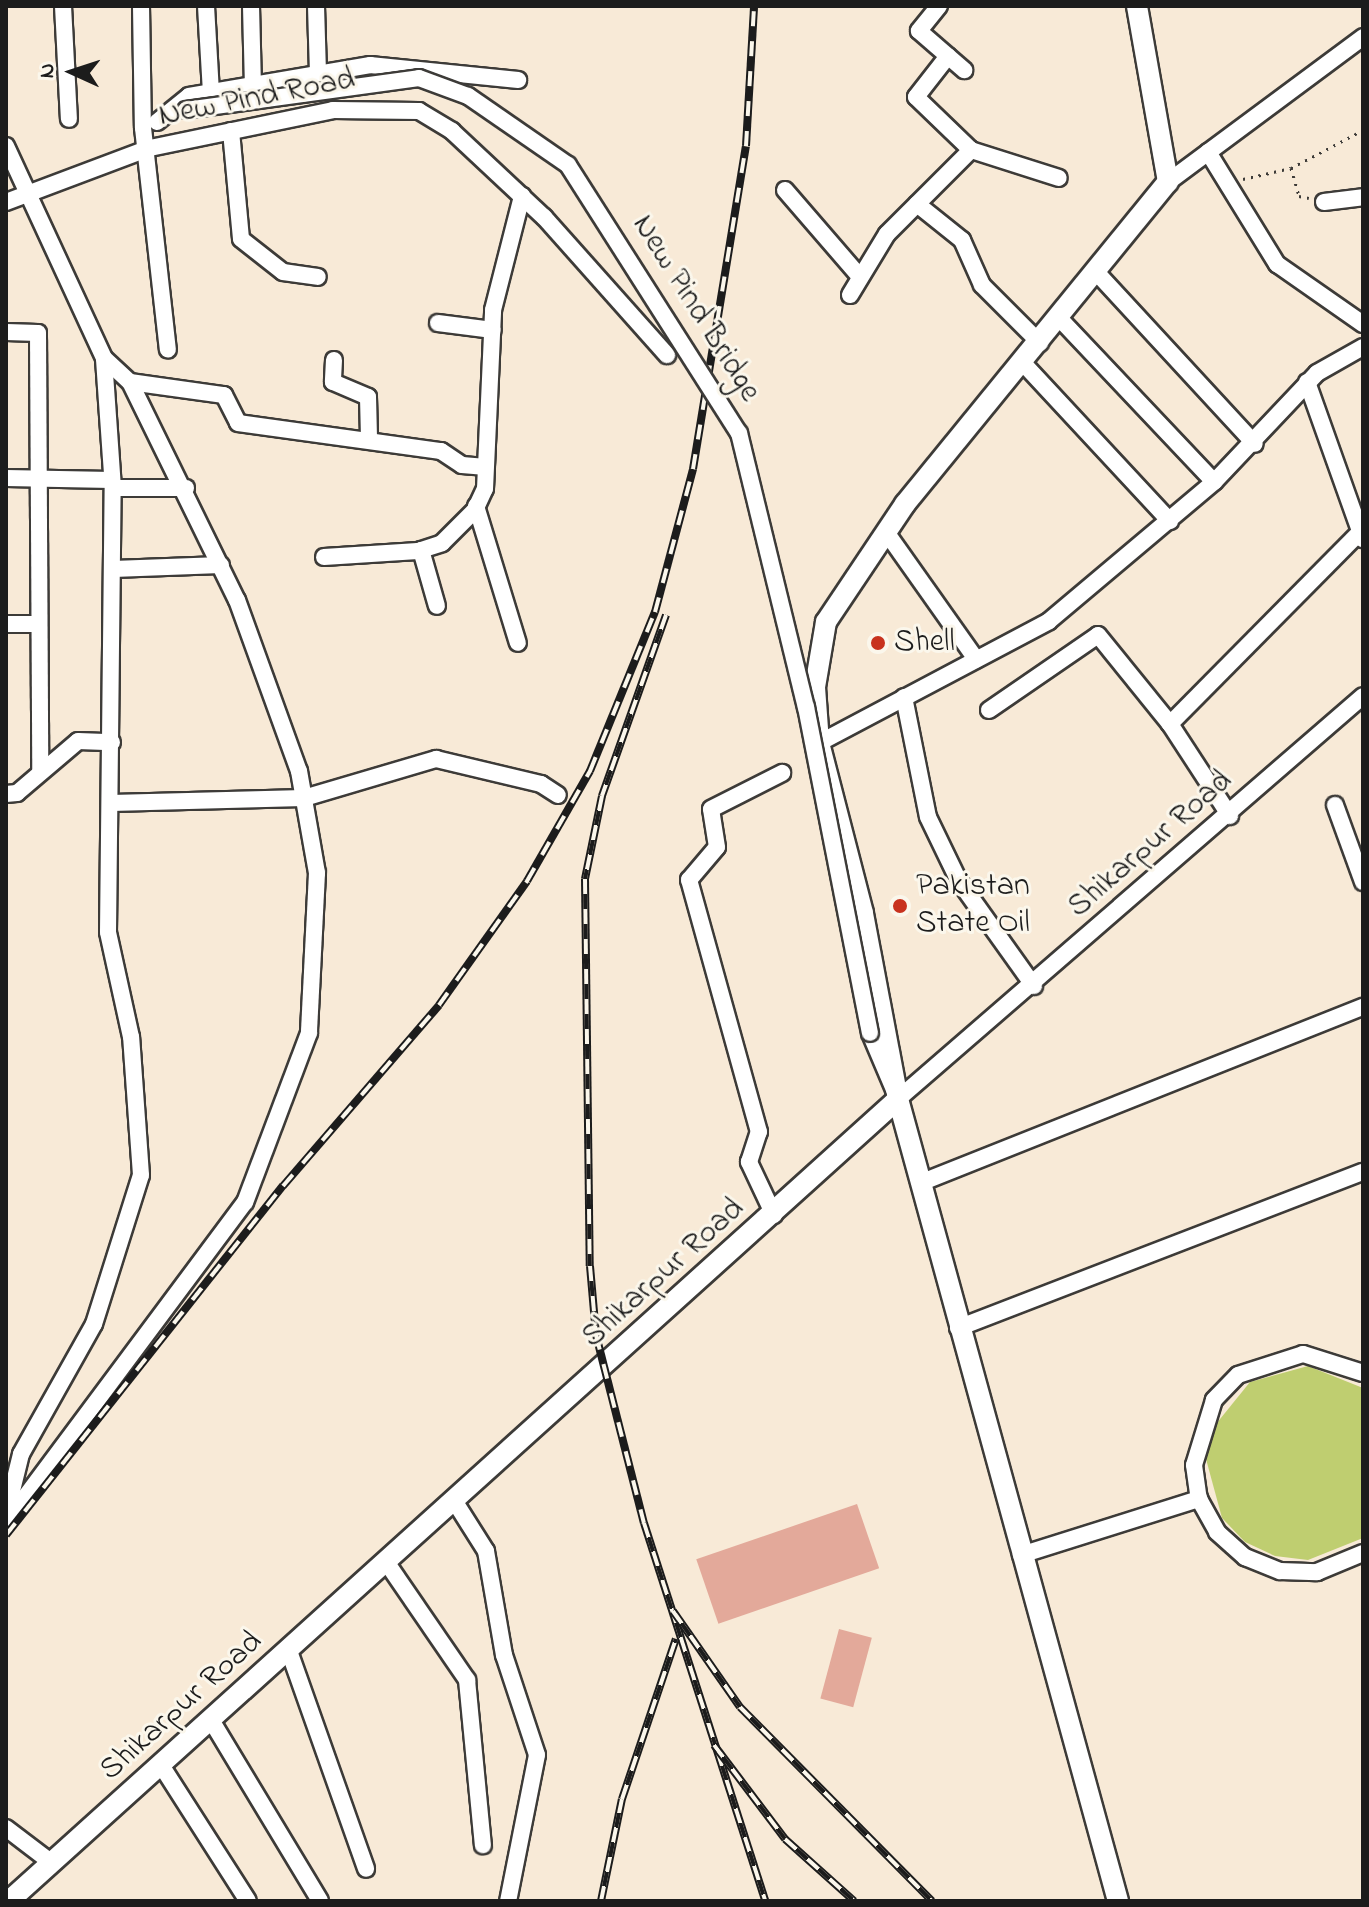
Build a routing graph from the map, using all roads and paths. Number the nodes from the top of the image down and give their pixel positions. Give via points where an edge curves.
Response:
1 (63, 6) edge
2 (141, 6) edge
3 (206, 6) edge
4 (251, 6) edge
5 (316, 6) edge
6 (939, 6) edge
7 (1137, 6) edge
8 (1363, 37) edge
9 (948, 56) junction
10 (964, 70) dead end
11 (318, 74) junction
12 (518, 80) dead end
13 (253, 88) junction
14 (211, 92) junction
15 (69, 119) dead end
16 (150, 125) junction
17 (1363, 130) edge
18 (231, 131) junction
19 (6, 146) edge
20 (150, 148) junction
21 (971, 150) junction
22 (1208, 152) junction
23 (111, 157) junction
24 (1291, 168) junction
25 (11, 171) edge
26 (1059, 178) dead end
27 (1168, 182) junction
28 (1227, 183) junction
29 (785, 190) dead end
30 (23, 194) junction
31 (522, 196) junction
32 (1363, 197) edge
33 (6, 202) edge
34 (1324, 202) joint
35 (917, 204) junction
36 (1098, 274) junction
37 (318, 277) dead end
38 (860, 277) junction
39 (850, 295) dead end
40 (1060, 319) junction
41 (438, 323) dead end
42 (1363, 324) edge
43 (493, 330) junction
44 (6, 332) edge
45 (1040, 343) junction
46 (1363, 347) edge
47 (168, 350) dead end
48 (667, 355) dead end
49 (104, 358) junction
50 (334, 360) dead end
51 (1023, 363) junction
52 (130, 382) junction
53 (1307, 382) junction
54 (369, 438) junction
55 (1255, 444) junction
56 (483, 467) junction
57 (38, 477) junction
58 (6, 478) edge
59 (1214, 482) junction
60 (112, 484) junction
61 (186, 488) junction
62 (476, 506) junction
63 (1170, 521) junction
64 (886, 532) junction
65 (1361, 536) edge
66 (421, 550) junction
67 (324, 557) dead end
68 (221, 565) junction
69 (113, 569) junction
70 (437, 606) dead end
71 (6, 624) edge
72 (38, 624) junction
73 (518, 643) dead end
74 (976, 659) junction
75 (1363, 696) edge
76 (904, 697) junction
77 (989, 710) dead end
78 (1170, 724) junction
79 (112, 742) junction
80 (819, 743) junction
81 (40, 769) junction
82 (782, 773) dead end
83 (6, 794) edge
84 (558, 795) dead end
85 (304, 798) junction
86 (111, 803) junction
87 (1335, 805) dead end
88 (1230, 816) junction
89 (1363, 882) edge
90 (1034, 986) junction
91 (1363, 1007) edge
92 (898, 1099) junction
93 (1363, 1172) edge
94 (920, 1183) junction
95 (774, 1215) junction
96 (958, 1328) junction
97 (1363, 1373) edge
98 (1199, 1499) junction
99 (455, 1502) junction
100 (6, 1515) edge
101 (6, 1523) edge
102 (1363, 1553) edge
103 (1021, 1555) junction
104 (387, 1563) junction
105 (289, 1651) junction
106 (211, 1720) junction
107 (161, 1765) junction
108 (6, 1828) edge
109 (483, 1845) dead end
110 (52, 1863) junction
111 (366, 1869) dead end
112 (9, 1901) edge
113 (248, 1901) edge
114 (320, 1901) edge
115 (508, 1901) edge
116 (1118, 1901) edge

1 - 15 street
2 - 16 street
3 - 14 street
4 - 13 street
5 - 11 street
6 - 9 street via 919,31
7 - 27 main road
8 - 22 street
9 - 10 street
9 - 21 street via 916,97
11 - 12 street via 406,66
11 - 13 street
13 - 14 street
14 - 16 street via 189,96
16 - 20 street
16 - 23 street
16 - 92 street, New Pind Bridge, bridge via 186,110 419,78 468,96 568,165 739,433 806,707 870,1033
17 - 24 path
18 - 20 street, New Pind Road
18 - 31 street, New Pind Road via 333,110 419,111 452,131
18 - 37 street via 241,239 283,272
19 - 25 street
20 - 23 street, New Pind Road
20 - 47 street
21 - 26 street
21 - 35 street
22 - 27 street
22 - 28 street
23 - 30 street, New Pind Road
24 - 28 path
24 - 34 path via 1299,196
25 - 30 street
27 - 36 main road
28 - 42 street via 1277,264
29 - 38 street
30 - 33 street, New Pind Road
30 - 49 street
31 - 43 street
31 - 48 street, New Pind Road
32 - 34 street
35 - 38 street
35 - 45 street via 962,240 982,285
36 - 40 main road
36 - 55 street
38 - 39 street
40 - 45 main road
40 - 59 street
41 - 43 street
43 - 56 street
44 - 57 street via 38,333
45 - 51 main road
46 - 53 street
49 - 52 street
49 - 60 street
50 - 54 street via 333,382 368,397
51 - 63 street
51 - 64 main road
52 - 54 street via 224,395 238,423
52 - 61 street
53 - 55 street
53 - 65 street
54 - 56 street
55 - 59 street
56 - 62 street
57 - 58 street
57 - 60 street
57 - 72 street
59 - 63 street
60 - 61 street
60 - 69 street
61 - 68 street
62 - 66 street via 442,543
62 - 73 street
63 - 74 street via 1049,621
64 - 74 street
64 - 80 main road via 826,622 815,687
65 - 78 street
66 - 67 street
66 - 70 street
68 - 69 street
68 - 85 street via 274,688
69 - 79 street
71 - 72 street
72 - 81 street
74 - 76 street
75 - 88 street, Shikarpur Road
76 - 80 street
76 - 90 street via 928,817 959,881
77 - 78 street via 1098,635
78 - 88 street
79 - 81 street via 78,741
79 - 86 street
80 - 92 main road via 863,913
81 - 83 street via 17,793
82 - 95 street via 711,809 717,847 689,880 759,1132 749,1162
84 - 85 street via 541,784 436,759
85 - 86 street
85 - 101 street via 317,873 316,957 309,1033 278,1127 245,1202
86 - 100 street via 108,932 131,1037 141,1175 94,1324 21,1454
87 - 89 street
88 - 90 street, Shikarpur Road
90 - 92 street, Shikarpur Road
91 - 94 street
92 - 94 main road
92 - 95 main road, Shikarpur Road
93 - 96 street
94 - 96 main road
95 - 99 main road, Shikarpur Road
96 - 103 main road
97 - 98 street via 1303,1354 1238,1375 1199,1430
98 - 102 street via 1227,1540 1280,1571 1317,1572
98 - 103 street
99 - 104 main road, Shikarpur Road
99 - 115 street via 493,1572 504,1655 537,1755
103 - 116 main road
104 - 105 main road, Shikarpur Road
104 - 109 street via 467,1680
105 - 106 main road, Shikarpur Road
105 - 111 street
106 - 107 main road, Shikarpur Road
106 - 114 street
107 - 110 main road, Shikarpur Road
107 - 113 street
108 - 110 street
110 - 112 main road, Shikarpur Road

